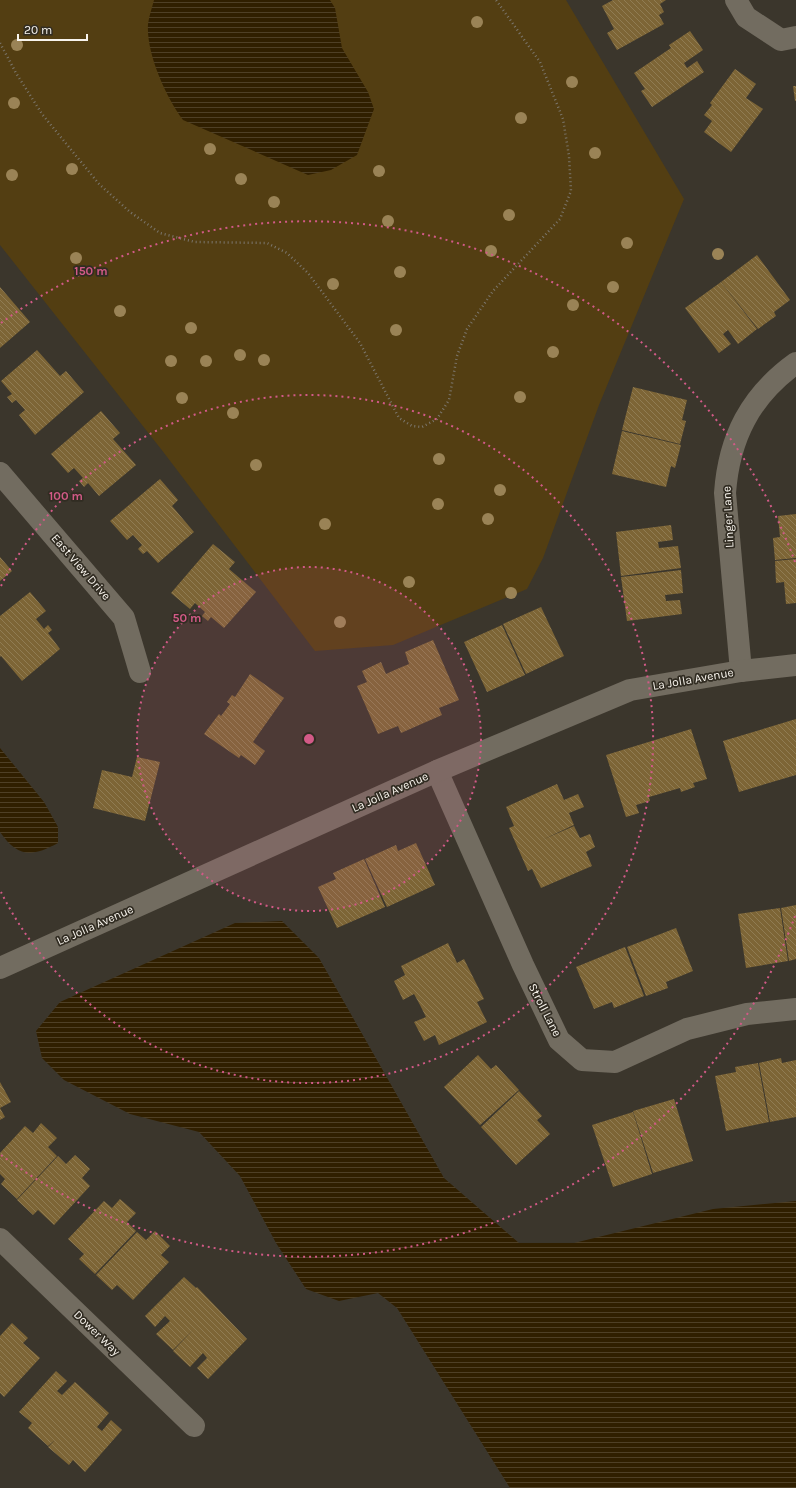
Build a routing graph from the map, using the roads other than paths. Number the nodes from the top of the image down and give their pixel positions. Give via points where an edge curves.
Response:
1 (736, 0) edge
2 (796, 37) edge
3 (796, 363) edge
4 (0, 473) edge
5 (796, 665) edge
6 (741, 671) junction
7 (140, 672) dead end
8 (437, 771) junction
9 (0, 968) edge
10 (796, 1009) edge
11 (0, 1239) edge
12 (194, 1426) dead end

1 - 2 street via 746,17 781,40
3 - 6 street, Linger Lane via 772,384 746,416 731,450 727,470 725,493
4 - 7 street, East View Drive via 124,618
5 - 6 street, La Jolla Avenue
6 - 8 street, La Jolla Avenue via 630,690
8 - 9 street, La Jolla Avenue
8 - 10 street, Stroll Lane via 559,1040 582,1060 615,1062 687,1029 746,1014
11 - 12 street, Dower Way

